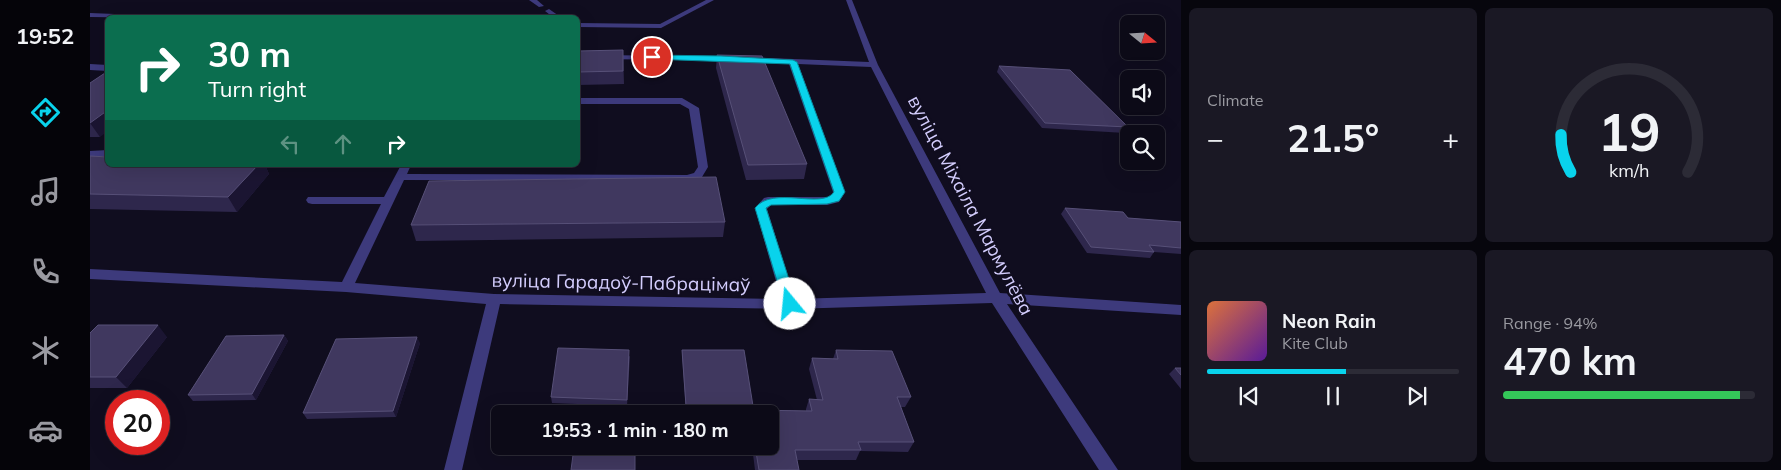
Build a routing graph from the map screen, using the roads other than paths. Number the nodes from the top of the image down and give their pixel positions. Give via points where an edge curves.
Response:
1 (532, 0) edge
2 (711, 0) edge
3 (849, 0) edge
4 (541, 6) dead end
5 (549, 11) dead end
6 (90, 15) edge
7 (555, 15) edge
8 (105, 16) edge
9 (580, 24) edge
10 (580, 57) edge
11 (793, 62) junction
12 (874, 65) junction
13 (90, 68) edge
14 (105, 68) edge
15 (580, 101) edge
16 (105, 153) edge
17 (90, 154) edge
18 (405, 167) edge
19 (400, 177) junction
20 (312, 200) dead end
21 (389, 200) junction
22 (90, 274) edge
23 (346, 287) junction
24 (996, 298) junction
25 (494, 299) junction
26 (790, 304) junction
27 (1181, 310) edge
28 (453, 470) edge
29 (1109, 470) edge

1 - 4 street
2 - 9 street via 661,26
3 - 12 street, вуліца Міхаіла Мармулёва
5 - 7 street
6 - 8 street
10 - 11 street
11 - 12 street
11 - 26 street via 839,192 827,201 768,201 761,208
12 - 24 street, вуліца Міхаіла Мармулёва
13 - 14 street
15 - 19 street via 682,101 690,104 694,108 703,167 698,176
16 - 17 street
18 - 19 street
19 - 21 street
20 - 21 street
21 - 23 street
22 - 23 street, вуліца Гарадоў-Пабрацімаў
23 - 25 street, вуліца Гарадоў-Пабрацімаў
24 - 26 street, вуліца Гарадоў-Пабрацімаў
24 - 27 street, вуліца Гарадоў-Пабрацімаў
24 - 29 street, вуліца Міхаіла Мармулёва
25 - 26 street, вуліца Гарадоў-Пабрацімаў
25 - 28 street

